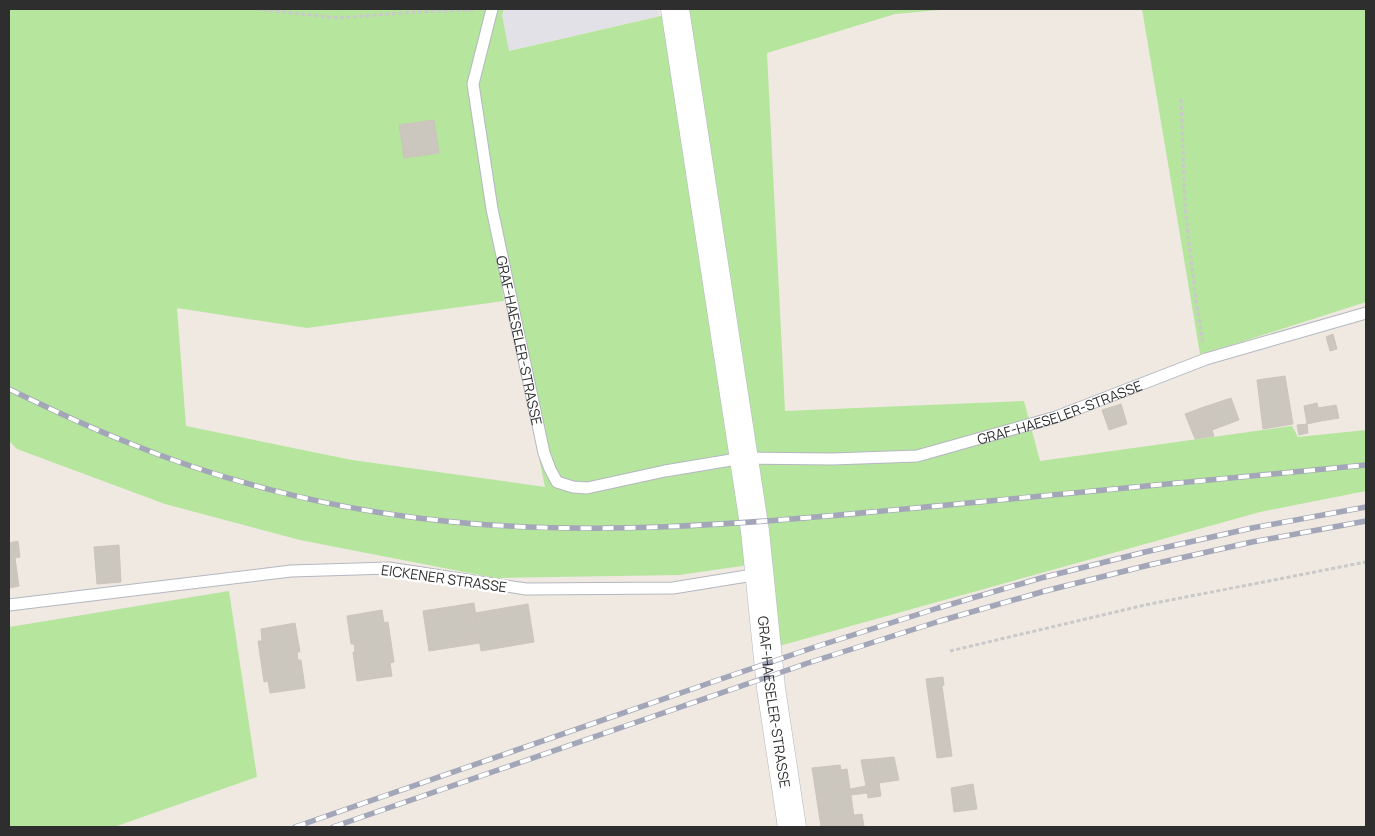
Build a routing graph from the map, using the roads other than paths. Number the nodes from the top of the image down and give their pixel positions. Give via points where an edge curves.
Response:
1 (492, 9) edge
2 (674, 9) edge
3 (1366, 313) edge
4 (743, 458) junction
5 (759, 574) junction
6 (9, 605) edge
7 (792, 827) edge

1 - 4 lane, GRAF-HAESELER-STRASSE via 473,84 492,209 550,470 557,482 573,488 586,488
2 - 4 street, GRAF-HAESELER-STRASSE
3 - 4 lane, GRAF-HAESELER-STRASSE via 1206,359 1056,417 917,456
4 - 5 street, GRAF-HAESELER-STRASSE
5 - 6 lane, EICKENER STRASSE via 673,588 526,589 389,568 291,572
5 - 7 street, GRAF-HAESELER-STRASSE via 771,688

